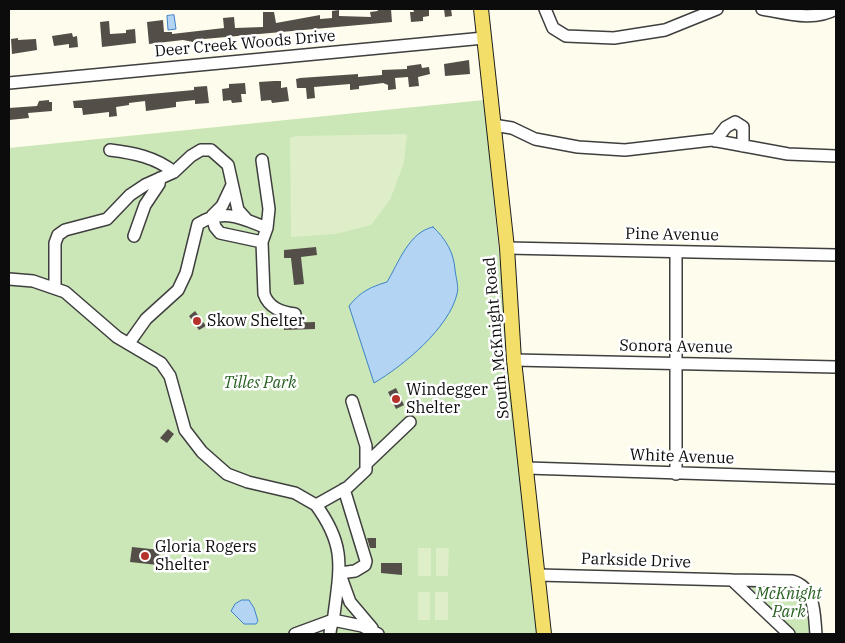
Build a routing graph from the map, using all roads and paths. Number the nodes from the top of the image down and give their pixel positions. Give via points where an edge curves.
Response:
1 (481, 9) edge
2 (545, 9) edge
3 (762, 9) edge
4 (836, 9) edge
5 (712, 10) edge
6 (484, 38) junction
7 (9, 83) edge
8 (493, 125) junction
9 (715, 141) junction
10 (743, 146) junction
11 (110, 150) dead end
12 (836, 156) edge
13 (262, 160) dead end
14 (174, 172) junction
15 (160, 178) junction
16 (232, 185) junction
17 (212, 216) junction
18 (247, 220) junction
19 (267, 228) junction
20 (134, 236) dead end
21 (262, 242) junction
22 (507, 248) junction
23 (676, 252) junction
24 (836, 256) edge
25 (9, 279) edge
26 (55, 288) junction
27 (295, 314) dead end
28 (128, 343) junction
29 (514, 360) junction
30 (677, 363) junction
31 (836, 367) edge
32 (352, 401) dead end
33 (410, 422) dead end
34 (367, 463) junction
35 (527, 468) junction
36 (676, 474) junction
37 (836, 478) edge
38 (344, 489) junction
39 (316, 505) junction
40 (340, 573) junction
41 (538, 575) junction
42 (732, 580) junction
43 (333, 620) junction
44 (375, 632) edge
45 (295, 634) edge
46 (330, 634) edge
47 (544, 634) edge
48 (789, 634) edge
49 (816, 634) edge

1 - 6 main road, South McKnight Road
2 - 5 street via 553,28 566,36 614,38 665,30
3 - 4 street via 813,16
6 - 7 street, Deer Creek Woods Drive
6 - 8 main road, South McKnight Road
8 - 9 street via 512,128 535,139 578,148 625,150
8 - 22 main road, South McKnight Road
9 - 10 street
9 - 10 street via 721,131 736,122 743,127
10 - 12 street via 788,154
11 - 14 street via 148,157
13 - 19 street via 269,209
14 - 15 street
14 - 16 street via 201,150 211,150 228,165
15 - 20 street via 160,184 145,205
15 - 26 street via 130,195 107,219 65,230 58,235
16 - 17 street via 222,206
16 - 18 street via 238,210
17 - 18 street via 229,215
17 - 21 street via 220,234
17 - 28 street via 198,224 186,274 178,290 146,319
18 - 19 street
19 - 21 street
21 - 27 street via 266,301 283,312
22 - 23 street, Pine Avenue
22 - 29 main road, South McKnight Road
23 - 24 street, Pine Avenue
23 - 30 street
25 - 26 street via 33,281
26 - 28 street via 76,300
28 - 39 street via 167,370 185,430 220,468 248,482 295,493
29 - 30 street, Sonora Avenue
29 - 35 main road, South McKnight Road
30 - 31 street, Sonora Avenue
30 - 36 street
32 - 34 street via 366,446
33 - 34 street
34 - 38 street via 361,476
35 - 36 street, White Avenue
35 - 41 main road, South McKnight Road
36 - 37 street, White Avenue
38 - 39 street
38 - 40 street via 366,561 354,571
39 - 40 street via 329,523 338,545
40 - 43 street
40 - 44 street via 350,602
41 - 42 street, Parkside Drive
41 - 47 main road, South McKnight Road
42 - 48 street
42 - 49 street, Parkside Drive via 801,584 813,601
43 - 44 street
43 - 45 street
43 - 46 street

